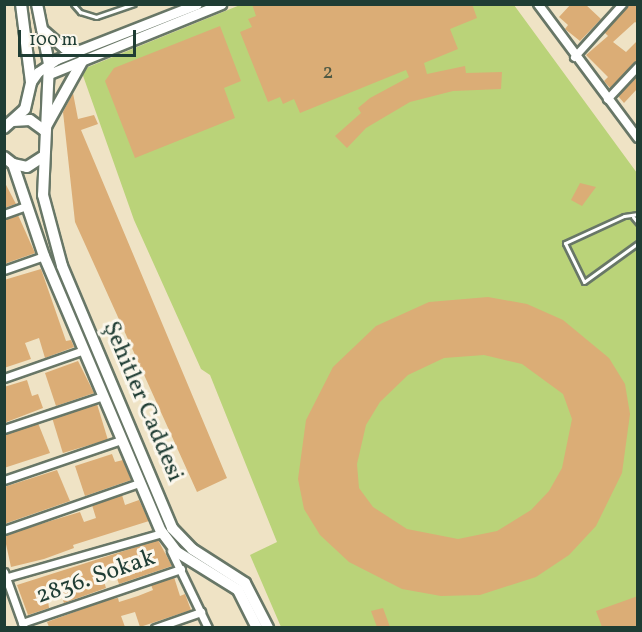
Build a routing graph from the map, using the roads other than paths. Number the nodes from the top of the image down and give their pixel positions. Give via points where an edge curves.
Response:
1 (21, 4) edge
2 (37, 4) edge
3 (73, 4) edge
4 (134, 4) edge
5 (197, 4) edge
6 (221, 4) edge
7 (550, 4) edge
8 (622, 4) edge
9 (541, 8) edge
10 (41, 28) junction
11 (82, 55) junction
12 (574, 57) junction
13 (638, 66) edge
14 (49, 69) junction
15 (32, 82) junction
16 (607, 99) junction
17 (8, 125) edge
18 (45, 130) junction
19 (638, 138) edge
20 (44, 156) junction
21 (7, 163) edge
22 (26, 206) junction
23 (4, 214) edge
24 (638, 214) edge
25 (633, 217) junction
26 (638, 223) edge
27 (638, 243) edge
28 (44, 256) junction
29 (4, 270) edge
30 (84, 350) junction
31 (4, 378) edge
32 (103, 396) junction
33 (4, 429) edge
34 (121, 440) junction
35 (4, 480) edge
36 (139, 483) junction
37 (4, 530) edge
38 (161, 531) junction
39 (182, 569) junction
40 (5, 576) edge
41 (201, 612) junction
42 (23, 625) edge
43 (155, 627) edge
44 (208, 627) edge
45 (257, 627) edge
46 (268, 627) edge

1 - 15 main road
2 - 10 main road, Şehitler Caddesi
3 - 4 lane via 80,12 96,16
5 - 11 main road
6 - 11 main road
7 - 9 street
8 - 12 street
9 - 12 street
10 - 11 main road via 64,48
10 - 14 main road, Şehitler Caddesi
11 - 14 main road
11 - 18 main road
12 - 16 street
13 - 16 street
14 - 15 main road
14 - 18 main road, Şehitler Caddesi
15 - 17 main road via 26,109
16 - 19 street
17 - 18 main road via 30,120
18 - 20 main road, Şehitler Caddesi
20 - 21 main road, Şehitler Caddesi via 27,167
20 - 46 main road, Şehitler Caddesi via 43,195 62,266 172,528 192,549 245,583
21 - 22 main road, Şehitler Caddesi
22 - 23 street
22 - 28 main road, Şehitler Caddesi
24 - 25 lane
25 - 26 lane
25 - 27 lane via 624,216 565,243 584,282
28 - 29 street
28 - 30 main road, Şehitler Caddesi
30 - 31 street
30 - 32 main road, Şehitler Caddesi
32 - 33 street
32 - 34 main road, Şehitler Caddesi
34 - 35 street
34 - 36 main road, Şehitler Caddesi
36 - 37 street
36 - 38 main road, Şehitler Caddesi
38 - 39 street
38 - 40 street
38 - 45 main road, Şehitler Caddesi via 177,552 238,590
39 - 41 street
39 - 42 street, 2836. Sokak
40 - 42 street
41 - 43 street
41 - 44 street

